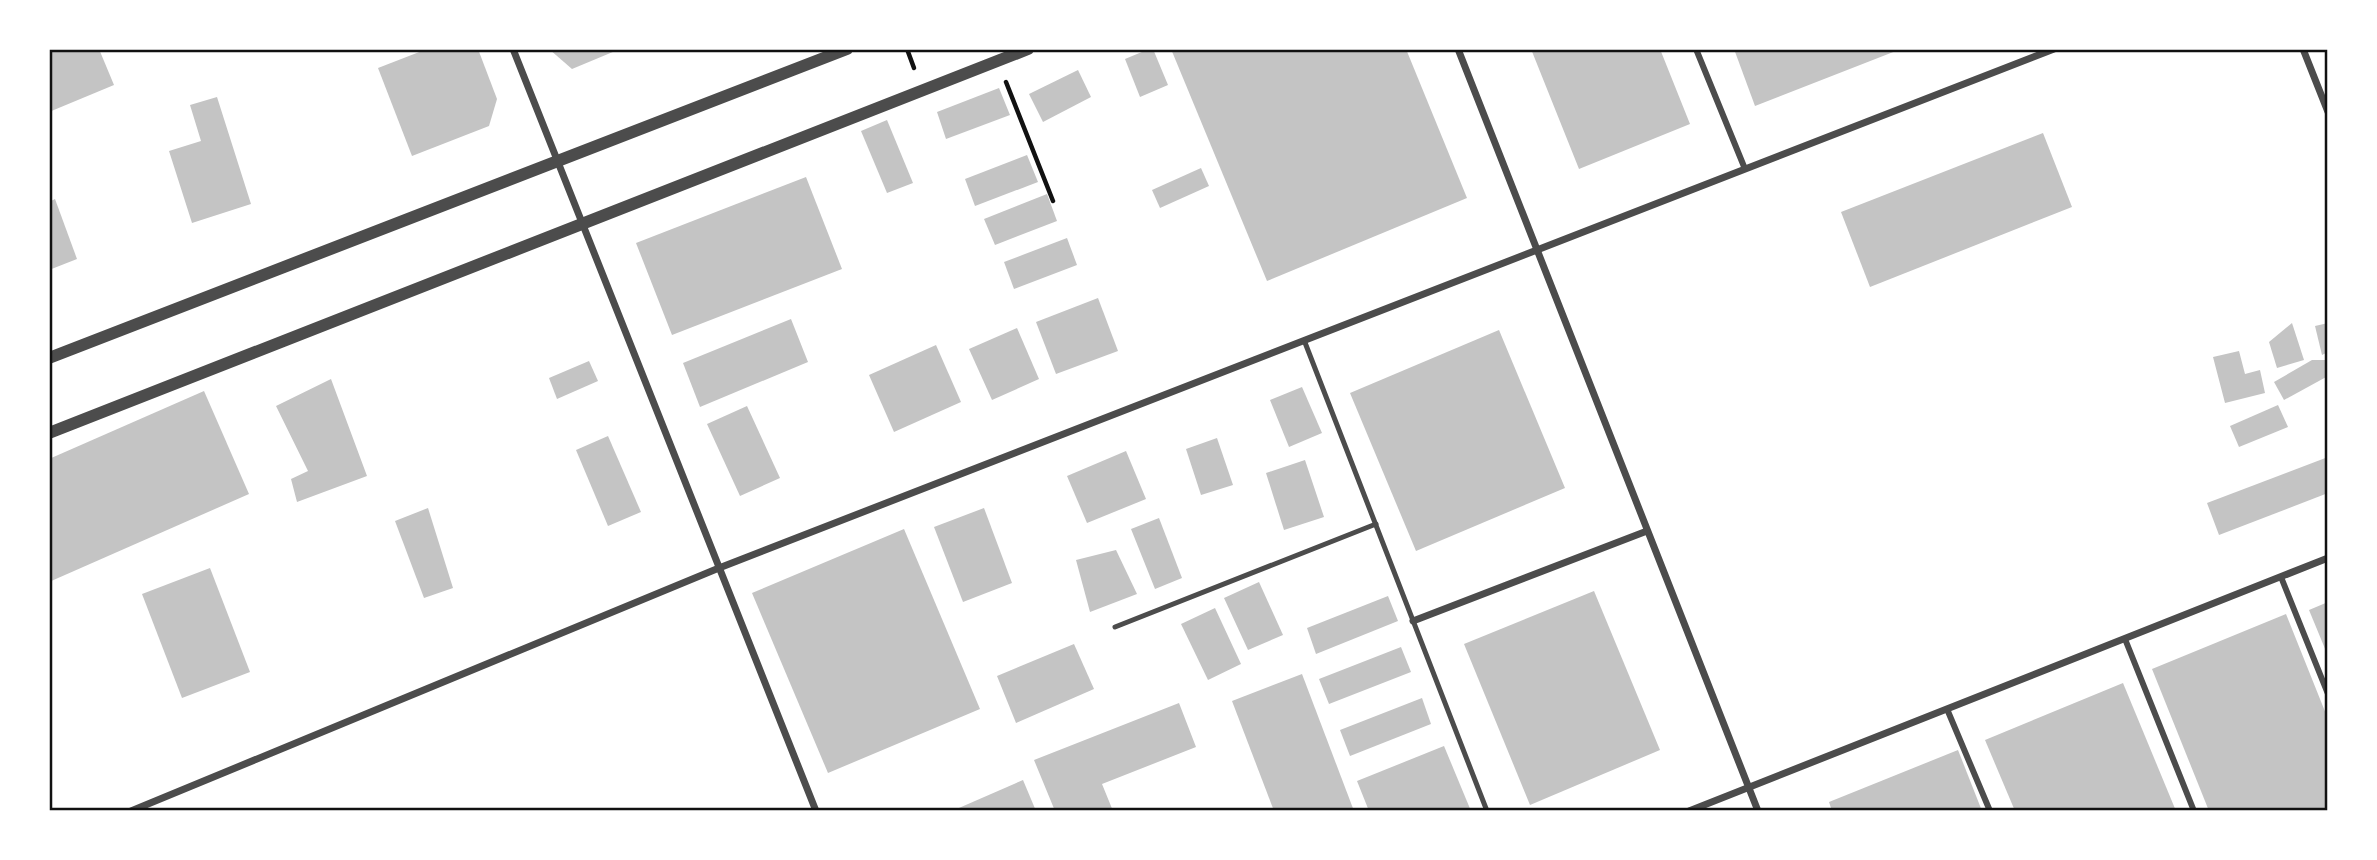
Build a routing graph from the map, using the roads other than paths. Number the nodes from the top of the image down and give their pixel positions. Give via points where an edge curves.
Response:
1 (513, 49) edge
2 (847, 49) edge
3 (1028, 49) edge
4 (1458, 49) edge
5 (1696, 49) edge
6 (2054, 49) edge
7 (2303, 49) edge
8 (2328, 113) edge
9 (558, 161) junction
10 (1745, 169) junction
11 (583, 224) junction
12 (1536, 250) junction
13 (1304, 340) junction
14 (49, 358) edge
15 (49, 433) edge
16 (1376, 524) junction
17 (1647, 531) junction
18 (2328, 558) edge
19 (719, 568) junction
20 (2281, 577) junction
21 (1413, 621) junction
22 (1115, 627) dead end
23 (2125, 639) junction
24 (2328, 694) edge
25 (1947, 709) junction
26 (1748, 787) junction
27 (131, 811) edge
28 (816, 811) edge
29 (1488, 811) edge
30 (1689, 811) edge
31 (1758, 811) edge
32 (1990, 811) edge
33 (2194, 811) edge

1 - 9 street
2 - 9 street
3 - 11 street
4 - 12 street
5 - 10 street
6 - 10 street
7 - 8 street
9 - 11 street
9 - 14 street
10 - 12 street
11 - 15 street
11 - 19 street
12 - 13 street
12 - 17 street
13 - 16 lane
13 - 19 street
16 - 21 lane
16 - 22 lane
17 - 21 street
17 - 26 street
18 - 20 street
19 - 27 street
19 - 28 street
20 - 23 street
20 - 24 street
21 - 29 lane
23 - 25 street
23 - 33 street
25 - 26 street
25 - 32 street
26 - 30 street
26 - 31 street

